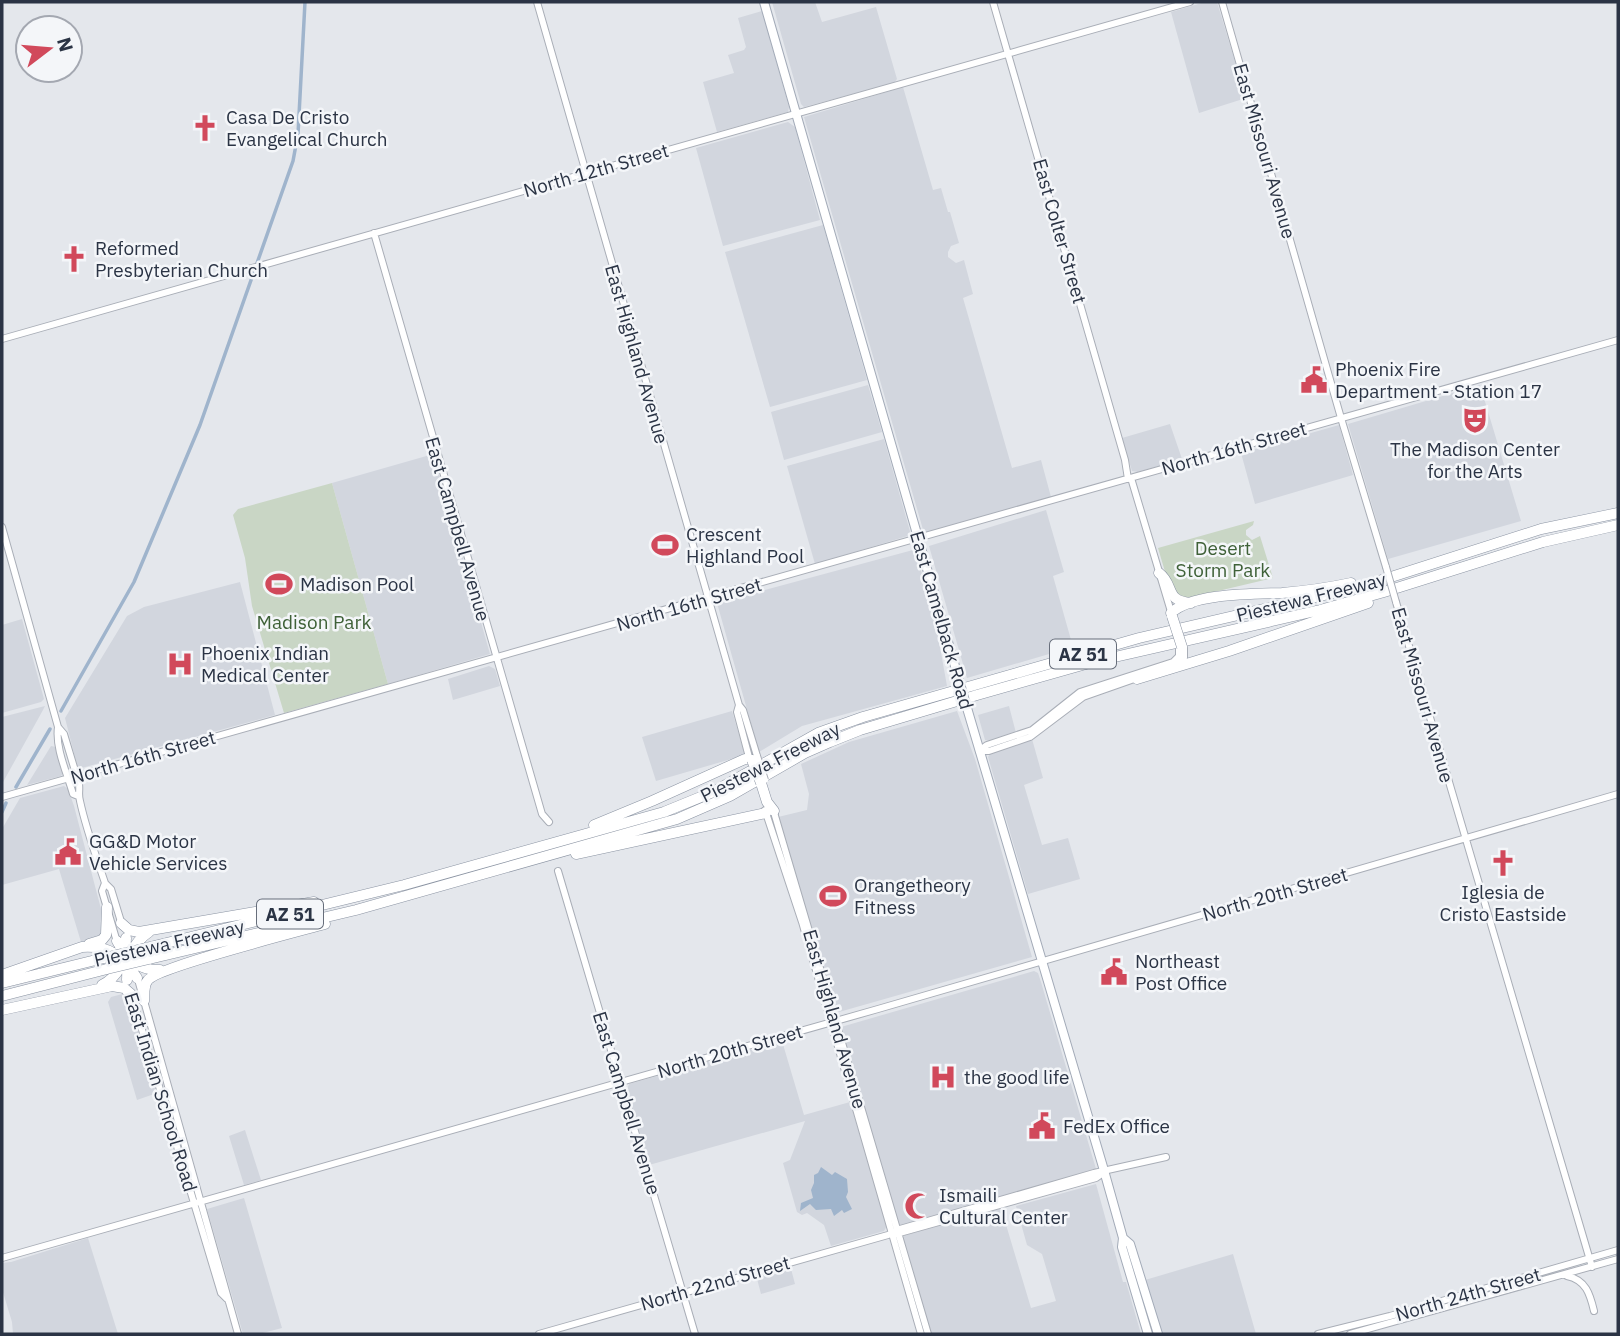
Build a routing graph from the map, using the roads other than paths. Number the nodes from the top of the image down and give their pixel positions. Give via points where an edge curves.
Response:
1 (537, 2) edge
2 (764, 2) edge
3 (993, 2) edge
4 (1190, 2) edge
5 (1222, 2) edge
6 (1009, 54) junction
7 (796, 114) junction
8 (585, 173) junction
9 (374, 233) junction
10 (2, 339) edge
11 (1618, 340) edge
12 (1341, 418) junction
13 (1132, 478) junction
14 (1618, 506) edge
15 (1618, 513) edge
16 (1618, 525) edge
17 (2, 527) edge
18 (1541, 529) junction
19 (1618, 531) edge
20 (919, 539) junction
21 (1543, 541) junction
22 (1470, 552) junction
23 (1159, 573) junction
24 (1416, 582) junction
25 (708, 598) junction
26 (1192, 603) junction
27 (1172, 614) junction
28 (1182, 650) junction
29 (495, 658) junction
30 (1198, 660) junction
31 (1137, 679) junction
32 (58, 727) junction
33 (979, 751) junction
34 (752, 759) junction
35 (76, 776) junction
36 (68, 778) junction
37 (1618, 794) edge
38 (78, 796) junction
39 (4, 797) edge
40 (770, 812) junction
41 (549, 821) dead end
42 (1465, 839) junction
43 (481, 862) junction
44 (558, 871) dead end
45 (484, 874) junction
46 (433, 876) junction
47 (105, 883) junction
48 (436, 888) junction
49 (107, 907) junction
50 (121, 923) junction
51 (156, 929) junction
52 (121, 940) junction
53 (82, 947) junction
54 (126, 958) junction
55 (1042, 962) junction
56 (170, 969) junction
57 (2, 975) edge
58 (132, 979) junction
59 (2, 984) edge
60 (92, 990) junction
61 (131, 994) junction
62 (2, 996) edge
63 (144, 1001) junction
64 (2, 1010) edge
65 (833, 1022) junction
66 (621, 1082) junction
67 (1166, 1157) dead end
68 (1105, 1172) junction
69 (201, 1201) junction
70 (194, 1203) junction
71 (895, 1233) junction
72 (1123, 1238) junction
73 (1618, 1250) edge
74 (2, 1258) edge
75 (1590, 1259) junction
76 (1618, 1259) edge
77 (1592, 1267) junction
78 (1562, 1275) junction
79 (683, 1293) junction
80 (227, 1298) junction
81 (1594, 1311) dead end
82 (238, 1334) edge
83 (539, 1334) edge
84 (695, 1334) edge
85 (921, 1334) edge
86 (928, 1334) edge
87 (1148, 1334) edge
88 (1158, 1334) edge
89 (1318, 1334) edge
90 (1350, 1334) edge

1 - 8 street, East Highland Avenue
2 - 7 main road, East Camelback Road
3 - 6 street, East Colter Street
4 - 6 street, North 12th Street
5 - 12 street, East Missouri Avenue
6 - 7 street, North 12th Street
6 - 13 street, East Colter Street
7 - 8 street, North 12th Street
7 - 20 main road, East Camelback Road
8 - 9 street, North 12th Street
8 - 25 street, East Highland Avenue
9 - 10 street, North 12th Street
9 - 29 street, East Campbell Avenue
11 - 12 street, North 16th Street
12 - 13 street, North 16th Street
12 - 42 street, East Missouri Avenue, bridge
13 - 20 street, North 16th Street
13 - 23 street, East Colter Street
14 - 18 highway via 1551,522
15 - 18 highway, Piestewa Freeway / AZ 51
16 - 21 highway, Piestewa Freeway / AZ 51
17 - 32 street
18 - 22 highway, Piestewa Freeway / AZ 51
19 - 21 highway
20 - 25 street, North 16th Street
20 - 33 main road, East Camelback Road, bridge
21 - 24 highway, Piestewa Freeway / AZ 51
22 - 26 highway via 1338,586
22 - 43 highway, Piestewa Freeway / AZ 51 via 1352,589 1139,638 848,722 805,739 690,803
23 - 26 highway via 1175,599
23 - 27 street, East Colter Street
24 - 30 highway via 1408,589
24 - 45 highway, Piestewa Freeway / AZ 51 via 1320,610 1093,662 860,730 805,753 690,814
25 - 29 street, North 16th Street
25 - 34 street, East Highland Avenue via 743,710
26 - 27 highway
27 - 28 highway, bridge
28 - 30 highway
28 - 31 street via 1180,663
28 - 33 street via 1172,662 1080,692 1032,730
29 - 35 street, North 16th Street
29 - 41 street, East Campbell Avenue via 542,814
30 - 31 highway
31 - 33 street via 1083,697 1030,737
32 - 35 street
32 - 36 street
33 - 55 main road, East Camelback Road
34 - 40 highway, bridge
34 - 43 highway via 608,820
35 - 36 street, North 16th Street
35 - 38 street
36 - 38 street
36 - 39 street, North 16th Street
37 - 42 street, North 20th Street
38 - 47 street
40 - 45 highway
40 - 65 street, East Highland Avenue
42 - 55 street, North 20th Street
42 - 75 street, East Missouri Avenue
43 - 46 highway, Piestewa Freeway / AZ 51
44 - 66 street, East Campbell Avenue
45 - 48 highway, Piestewa Freeway / AZ 51
46 - 51 highway
46 - 59 highway, Piestewa Freeway / AZ 51, bridge
47 - 49 street via 102,891
47 - 50 street
48 - 56 highway
48 - 62 highway, Piestewa Freeway / AZ 51, bridge
49 - 52 street
49 - 53 highway via 106,935
50 - 51 highway via 136,932
50 - 52 street
51 - 54 highway via 140,938
52 - 54 highway
53 - 54 highway via 103,948
53 - 57 highway
54 - 56 highway via 147,970
54 - 58 highway
54 - 60 highway via 111,980
55 - 65 street, North 20th Street
55 - 68 main road, East Camelback Road
56 - 63 highway via 147,980
58 - 61 street, East Indian School Road
58 - 63 street, East Indian School Road
60 - 61 highway via 116,986
60 - 64 highway
61 - 70 street, East Indian School Road
63 - 69 street, East Indian School Road
65 - 66 street, North 20th Street
65 - 71 street, East Highland Avenue
66 - 69 street, North 20th Street
66 - 79 street, East Campbell Avenue
67 - 68 street, North 22nd Street
68 - 71 street, North 22nd Street
68 - 72 main road, East Camelback Road
69 - 70 street, North 20th Street
69 - 80 street, East Indian School Road
70 - 74 street, North 20th Street
70 - 80 street, East Indian School Road
71 - 79 street, North 22nd Street
71 - 85 street, East Highland Avenue
71 - 86 street, East Highland Avenue
72 - 87 main road, East Camelback Road
72 - 88 main road, East Camelback Road via 1130,1244
73 - 75 street, North 24th Street
75 - 77 street, East Missouri Avenue
75 - 89 street, North 24th Street
76 - 77 street, North 24th Street
77 - 78 street, North 24th Street
78 - 81 street via 1585,1285
78 - 90 street, North 24th Street
79 - 83 street, North 22nd Street
79 - 84 street, East Campbell Avenue
80 - 82 street, East Indian School Road

